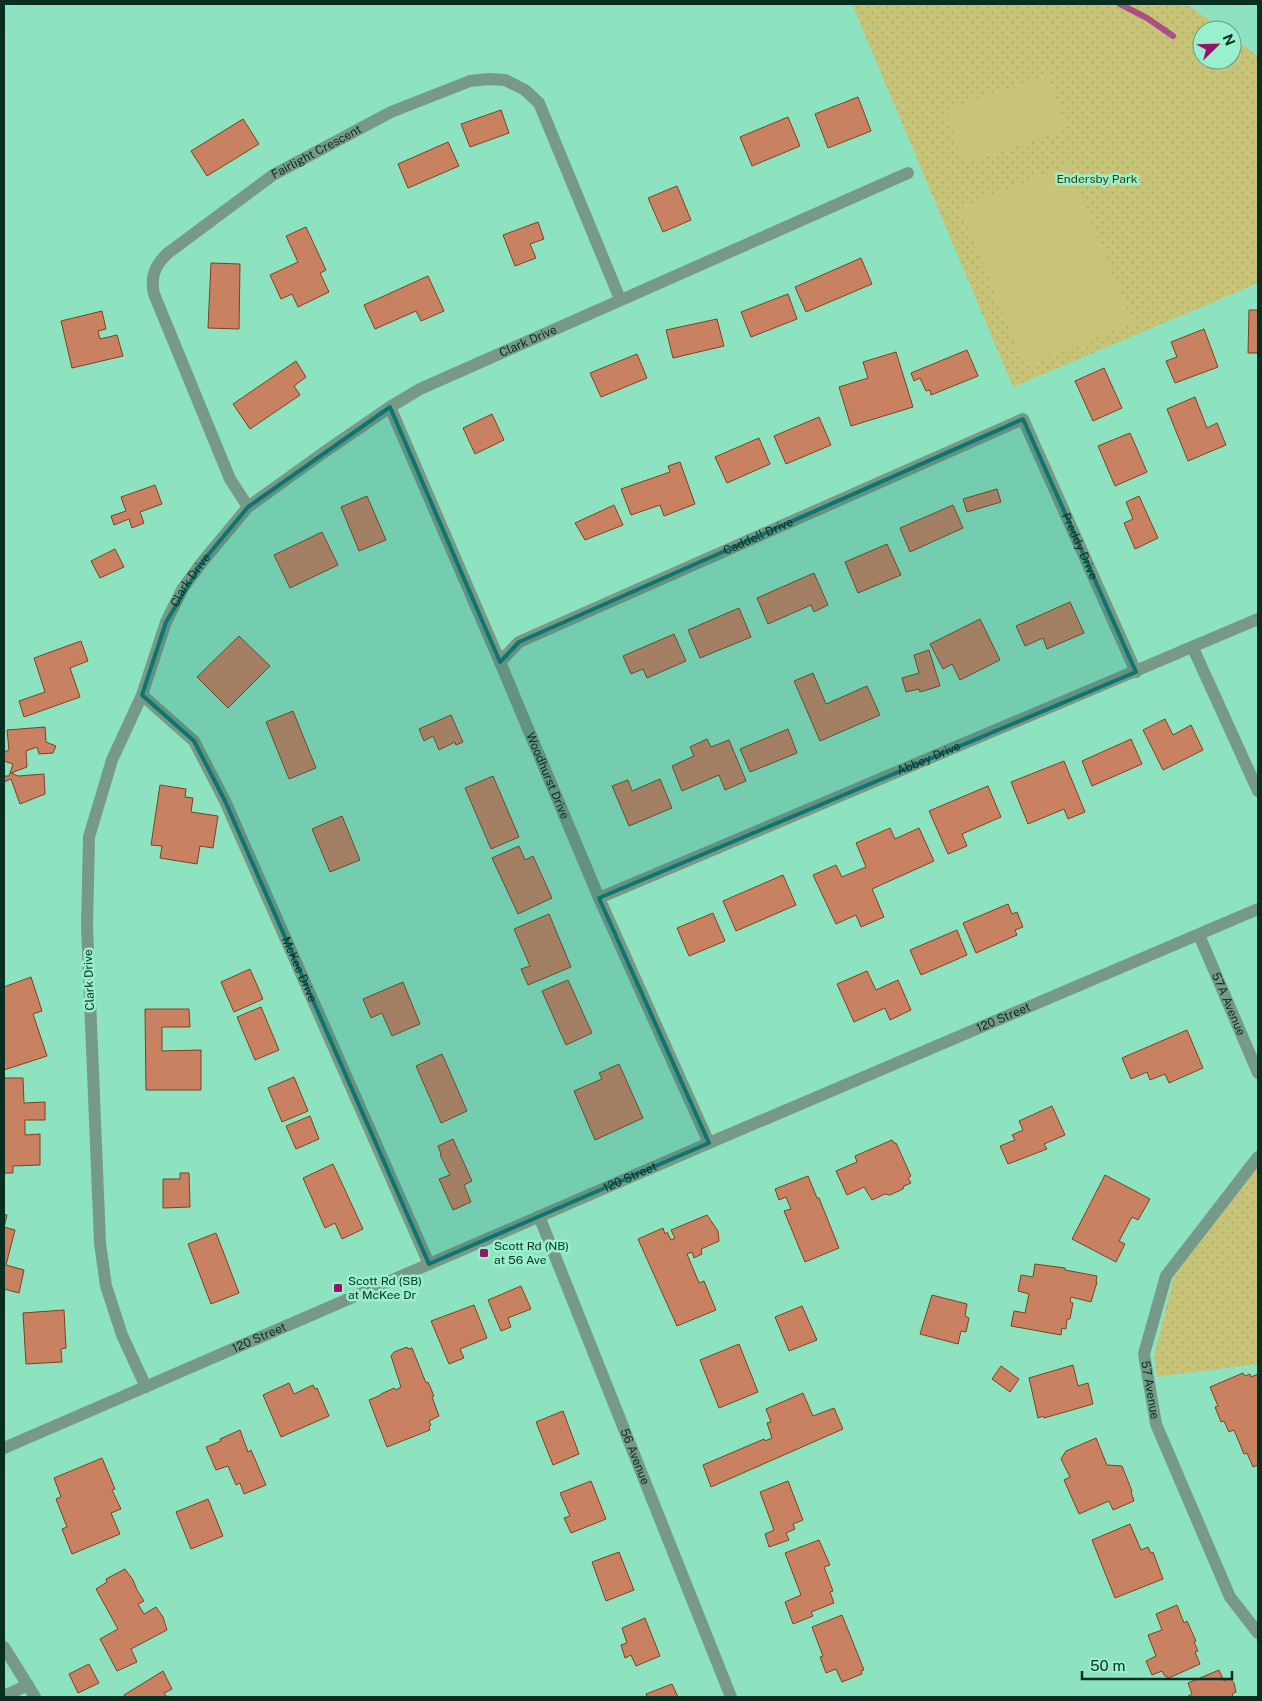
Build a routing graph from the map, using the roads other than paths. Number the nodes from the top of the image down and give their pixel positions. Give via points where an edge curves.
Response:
1 (908, 173) dead end
2 (620, 300) junction
3 (390, 407) junction
4 (1023, 420) joint
5 (248, 507) junction
6 (1258, 619) edge
7 (1194, 648) junction
8 (500, 662) junction
9 (1136, 672) junction
10 (142, 695) junction
11 (1258, 791) edge
12 (599, 898) junction
13 (1258, 909) edge
14 (1199, 935) junction
15 (1258, 1073) edge
16 (709, 1143) junction
17 (1258, 1156) edge
18 (539, 1216) junction
19 (429, 1264) junction
20 (146, 1387) junction
21 (4, 1448) edge
22 (1258, 1632) edge
23 (4, 1647) edge
24 (28, 1685) junction
25 (4, 1696) edge
26 (36, 1697) edge
27 (731, 1697) edge

1 - 2 street, Clark Drive
2 - 3 street, Clark Drive via 420,389
2 - 5 street, Fairlight Crescent via 539,103 525,90 505,80 470,81 391,112 273,175 168,253 159,262 151,283 230,479
3 - 5 street, Clark Drive
3 - 8 street, Woodhurst Drive
4 - 8 street, Caddell Drive via 519,642
4 - 9 street, Preddy Drive
5 - 10 street, Clark Drive via 184,588 166,622
6 - 7 street, Abbey Drive
7 - 9 street, Abbey Drive
7 - 11 street
8 - 12 street, Woodhurst Drive
9 - 12 street, Abbey Drive
10 - 19 street, McKee Drive via 194,741 226,801
10 - 20 street, Clark Drive via 112,760 90,836 86,926 100,1243 106,1286 122,1335
12 - 16 street, Woodhurst Drive
13 - 14 street, 120 Street
14 - 15 street, 57A Avenue
14 - 16 street, 120 Street
16 - 18 street, 120 Street
17 - 22 street, 57 Avenue via 1166,1276 1144,1354 1156,1424 1230,1596
18 - 19 street, 120 Street
18 - 27 street, 56 Avenue
19 - 20 street, 120 Street
20 - 21 street, 120 Street
23 - 24 street
24 - 25 street
24 - 26 street

